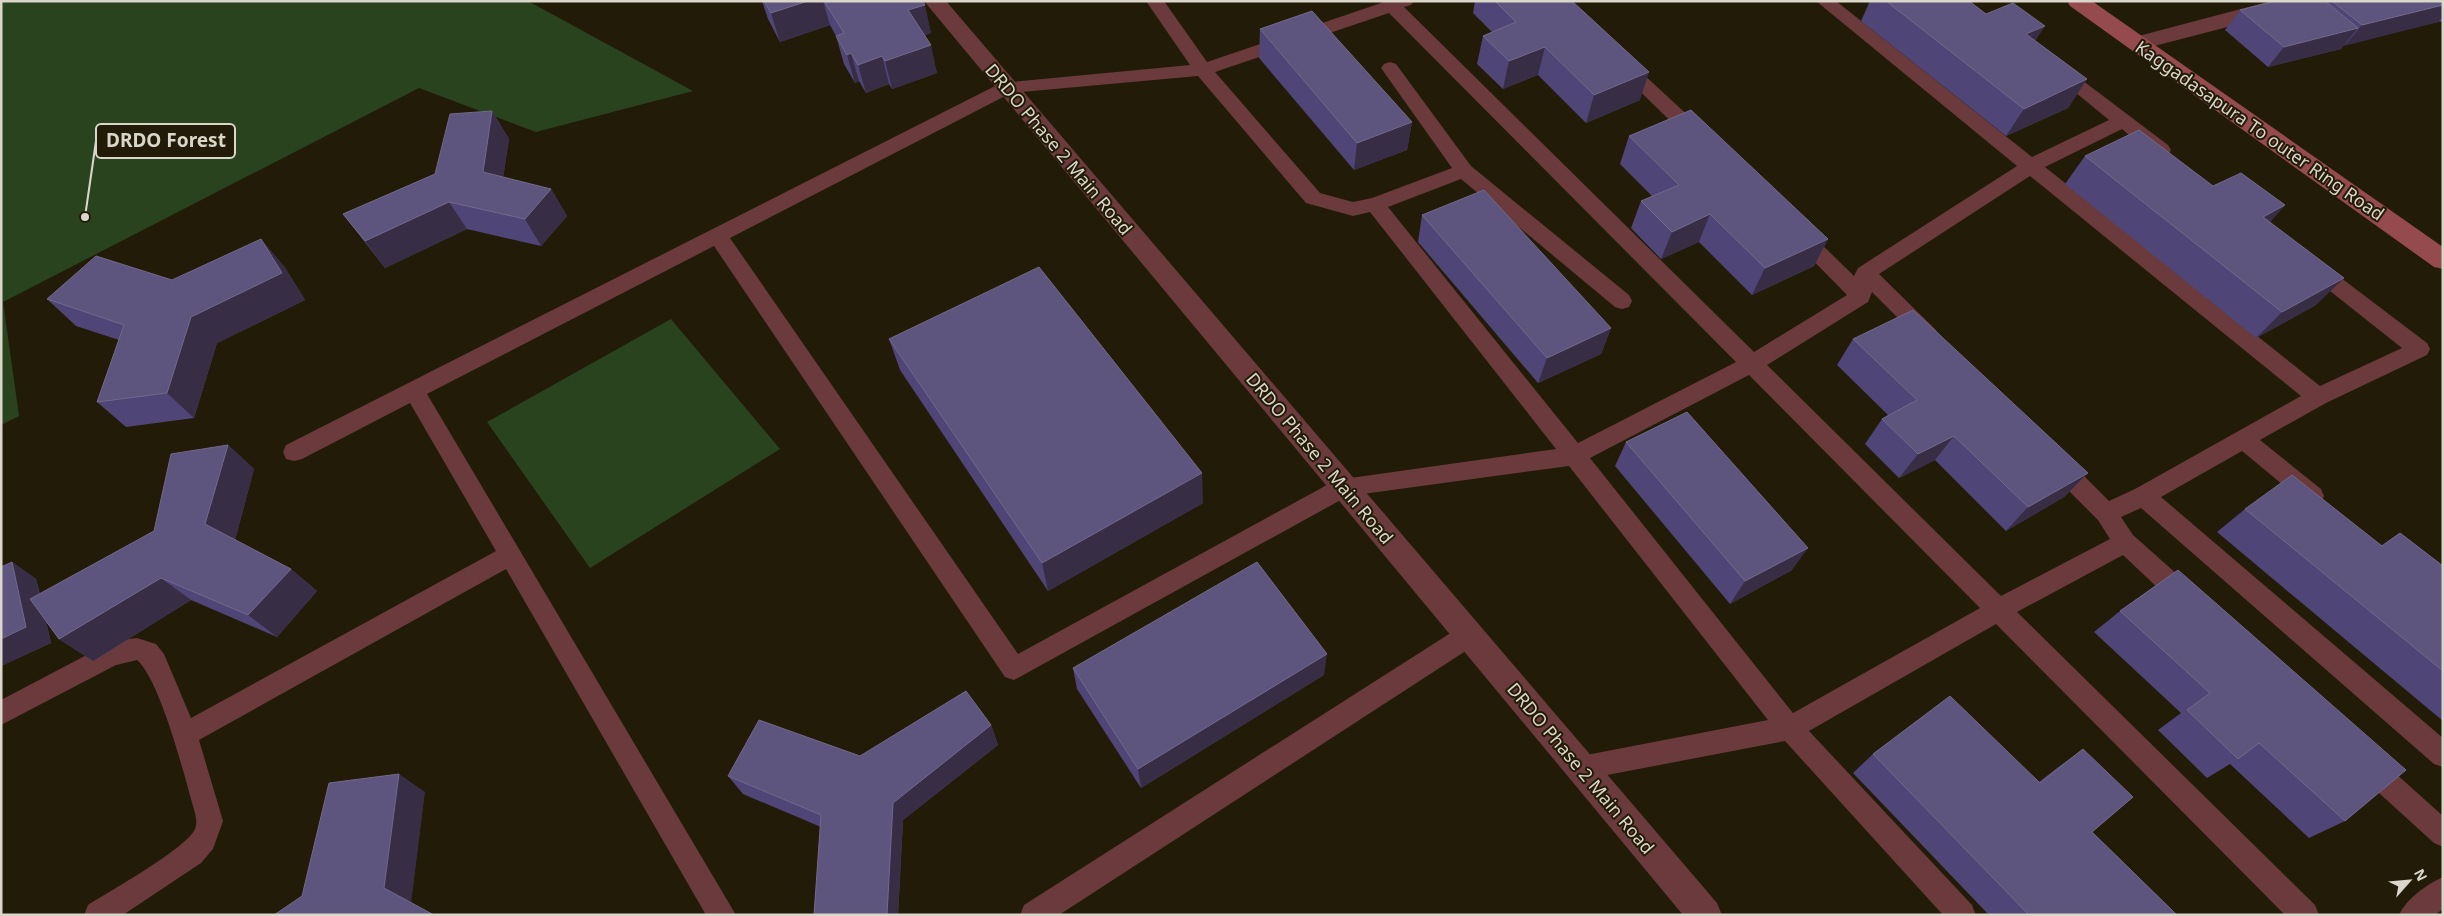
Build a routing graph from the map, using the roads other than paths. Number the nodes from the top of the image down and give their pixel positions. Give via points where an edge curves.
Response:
1 (934, 1) edge
2 (1154, 1) edge
3 (1825, 1) edge
4 (2076, 1) edge
5 (2301, 1) edge
6 (1398, 4) edge
7 (2139, 43) junction
8 (1611, 54) edge
9 (2037, 55) edge
10 (1390, 68) dead end
11 (1203, 70) junction
12 (1007, 87) junction
13 (2123, 121) junction
14 (1714, 152) edge
15 (2177, 163) edge
16 (2031, 166) junction
17 (1464, 171) junction
18 (1375, 204) junction
19 (1784, 220) edge
20 (717, 235) junction
21 (2302, 259) edge
22 (2443, 260) edge
23 (1865, 273) junction
24 (1862, 296) junction
25 (1622, 301) dead end
26 (1941, 348) edge
27 (1752, 364) junction
28 (414, 391) junction
29 (2318, 397) junction
30 (2244, 440) junction
31 (2037, 444) edge
32 (294, 452) dead end
33 (1573, 456) junction
34 (1344, 487) junction
35 (2143, 496) junction
36 (2328, 508) edge
37 (2106, 513) junction
38 (2125, 542) junction
39 (510, 555) junction
40 (1999, 610) junction
41 (2204, 615) edge
42 (1469, 635) junction
43 (1, 713) edge
44 (1790, 728) junction
45 (184, 734) junction
46 (2349, 748) edge
47 (2443, 755) edge
48 (1581, 768) junction
49 (2443, 834) edge
50 (2443, 891) edge
51 (98, 915) edge
52 (722, 915) edge
53 (1034, 915) edge
54 (1705, 915) edge
55 (1962, 915) edge
56 (2305, 915) edge
57 (2413, 915) edge

1 - 12 street, DRDO Phase 2 Main Road
2 - 11 lane
3 - 16 lane
4 - 7 street, Kaggadasapura To outer Ring Road
5 - 7 street
6 - 11 lane
6 - 27 lane
7 - 22 street, Kaggadasapura To outer Ring Road
8 - 14 lane
9 - 13 lane
10 - 17 lane
11 - 12 lane
11 - 18 lane via 1313,198 1353,209
12 - 20 lane
12 - 34 street, DRDO Phase 2 Main Road
13 - 15 lane
13 - 16 lane
16 - 23 lane
16 - 29 lane
17 - 18 lane
17 - 25 lane
18 - 33 lane
19 - 24 lane
20 - 28 lane
20 - 34 lane via 1014,669
21 - 29 lane via 2419,349
23 - 24 lane
23 - 26 lane
24 - 27 lane
27 - 33 lane
27 - 40 lane
28 - 32 lane
28 - 39 lane
29 - 30 lane
30 - 35 lane
30 - 36 lane
31 - 37 lane
33 - 34 lane
33 - 44 lane
34 - 42 street, DRDO Phase 2 Main Road
35 - 37 lane
35 - 47 lane
37 - 38 lane
38 - 40 lane
38 - 41 lane
39 - 45 lane
39 - 52 lane
40 - 44 lane
40 - 56 lane
42 - 48 street, DRDO Phase 2 Main Road
42 - 53 lane
43 - 45 lane via 107,657 139,648 148,653 156,664
44 - 48 lane
44 - 55 lane
45 - 51 lane via 210,821 208,834 190,854
46 - 49 lane
48 - 54 street, DRDO Phase 2 Main Road
50 - 57 lane

